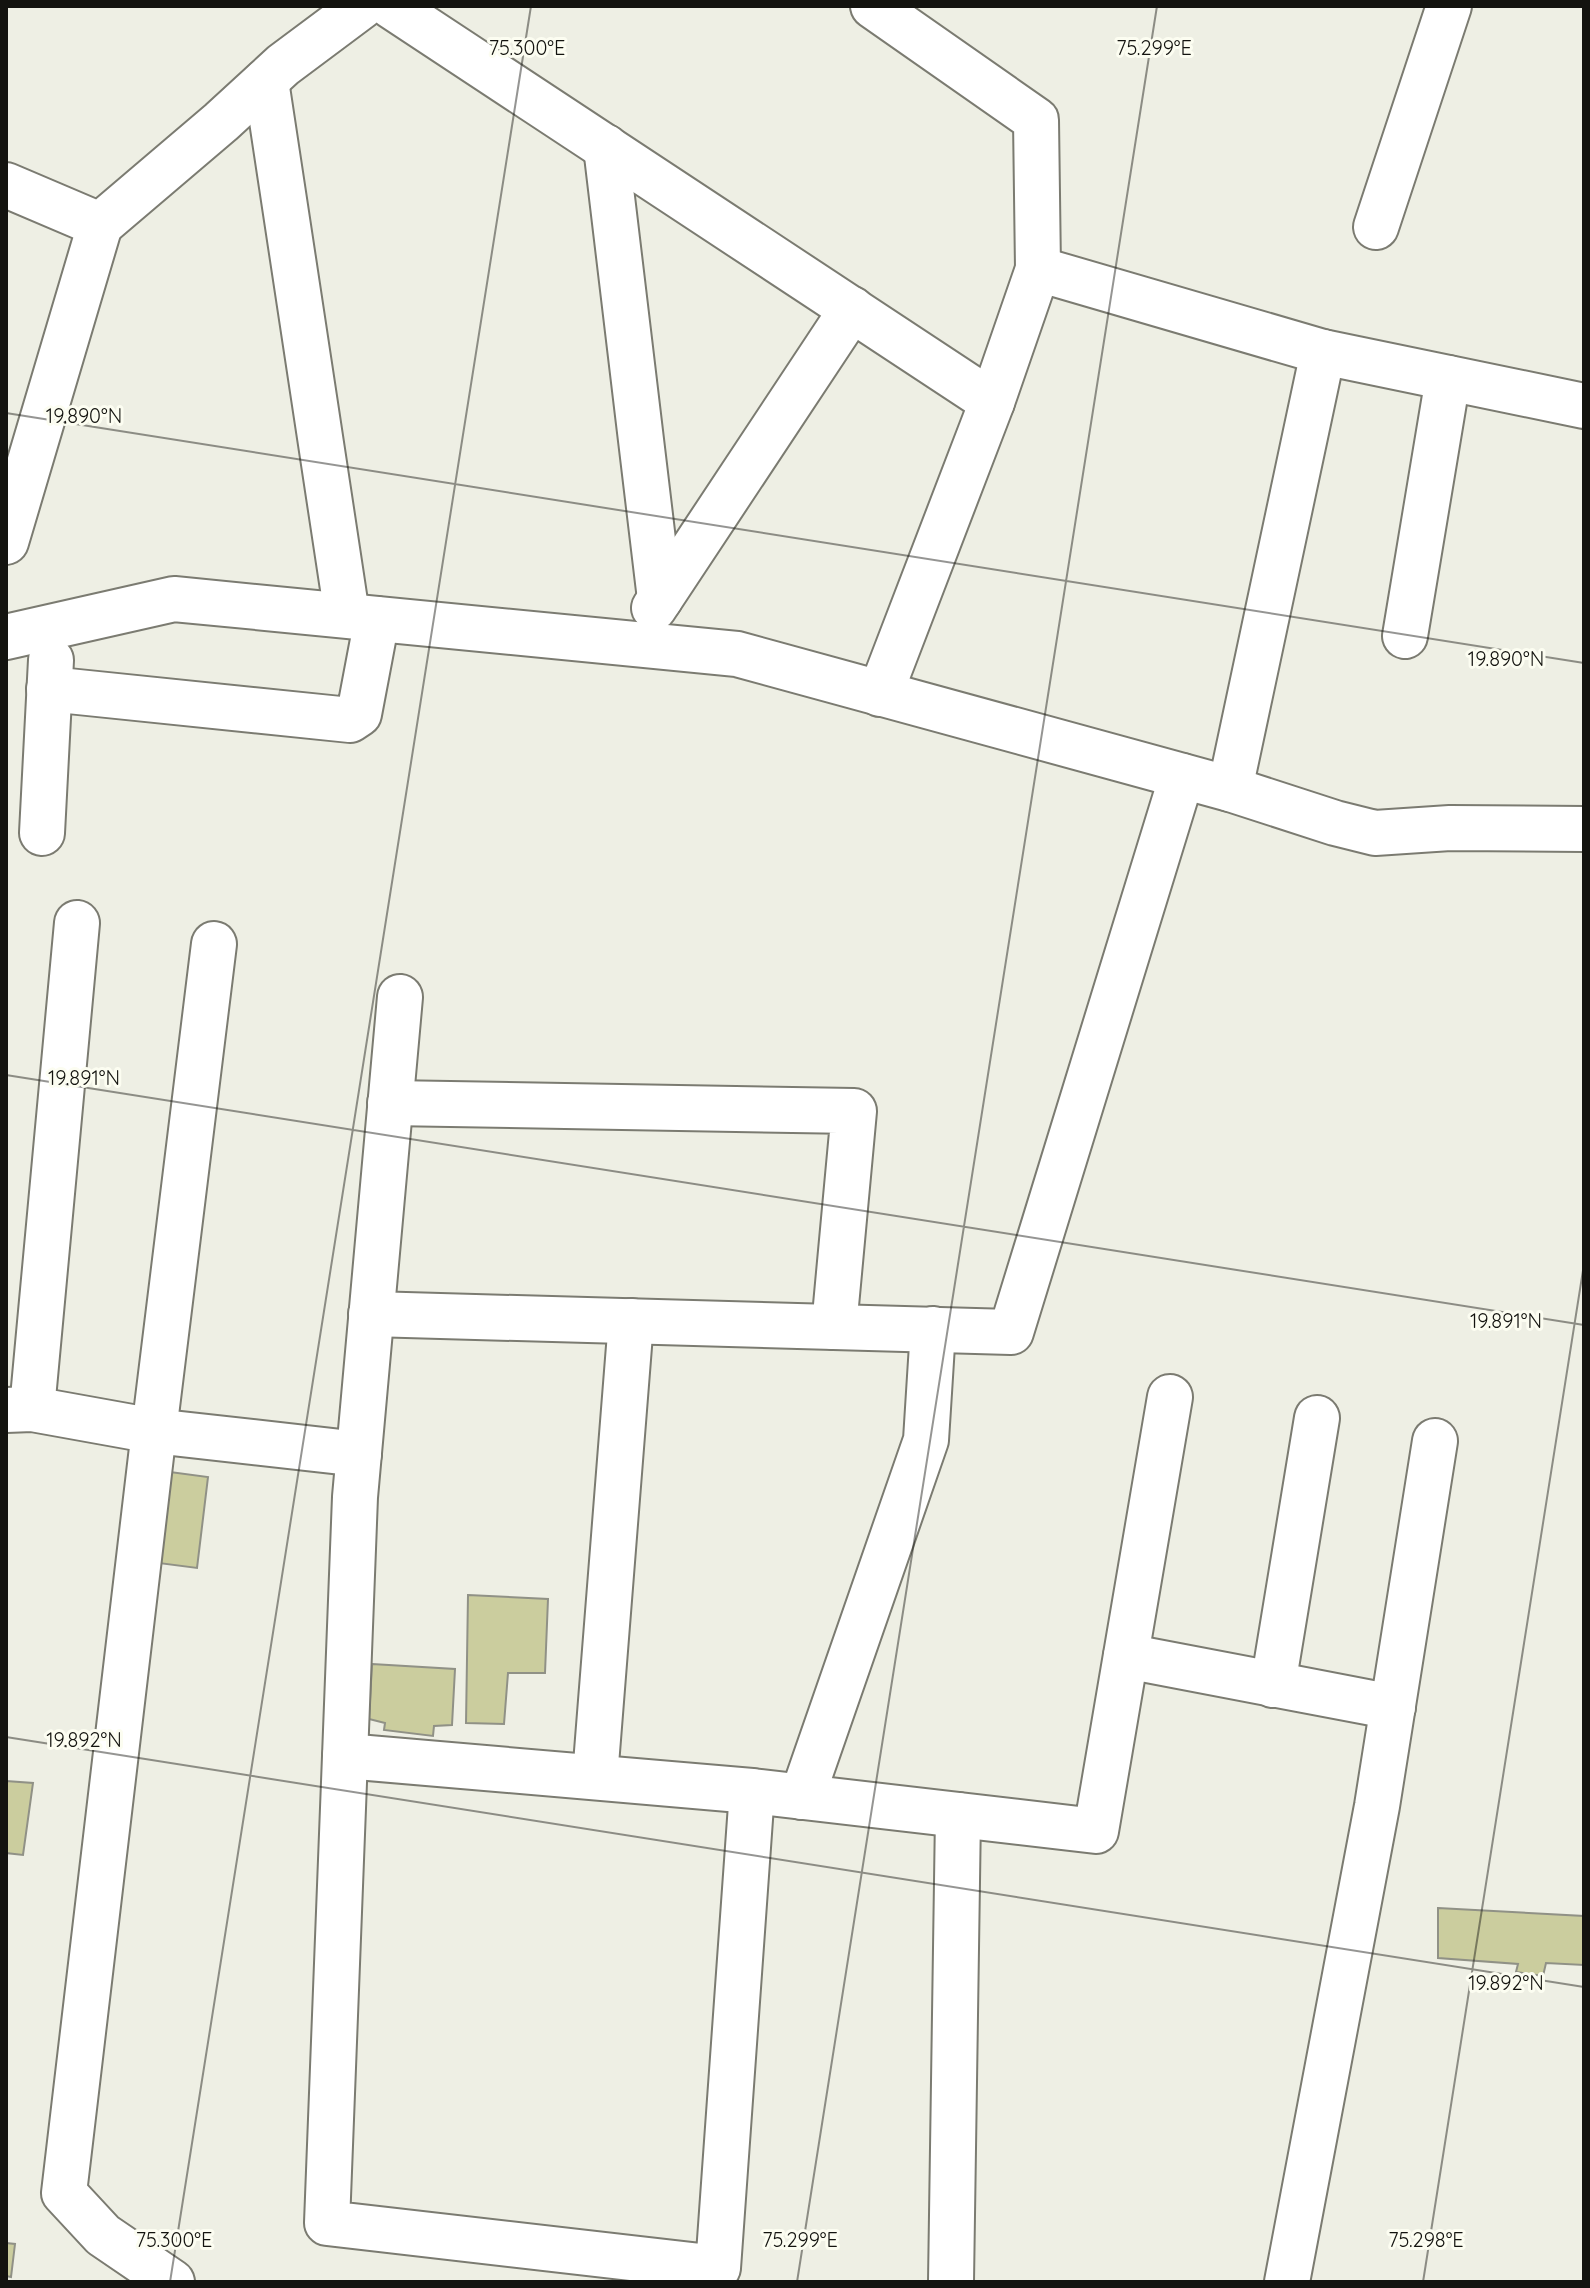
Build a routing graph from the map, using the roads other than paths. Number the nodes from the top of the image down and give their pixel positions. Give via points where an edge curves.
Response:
1 (362, 6) edge
2 (391, 6) edge
3 (873, 6) edge
4 (1449, 6) edge
5 (266, 81) junction
6 (606, 147) junction
7 (6, 185) edge
8 (100, 225) junction
9 (1376, 227) dead end
10 (1038, 269) junction
11 (852, 309) junction
12 (1323, 352) junction
13 (1448, 378) junction
14 (992, 402) junction
15 (1584, 406) edge
16 (6, 542) edge
17 (660, 599) junction
18 (362, 617) junction
19 (53, 626) junction
20 (1405, 636) dead end
21 (6, 637) edge
22 (630, 643) junction
23 (49, 689) junction
24 (880, 694) junction
25 (1182, 776) junction
26 (1230, 789) junction
27 (1584, 829) edge
28 (42, 833) dead end
29 (77, 923) dead end
30 (214, 944) dead end
31 (400, 997) dead end
32 (390, 1103) junction
33 (371, 1314) junction
34 (631, 1321) junction
35 (834, 1327) junction
36 (933, 1329) junction
37 (1170, 1397) dead end
38 (19, 1409) edge
39 (1317, 1418) dead end
40 (154, 1431) junction
41 (1435, 1441) dead end
42 (359, 1454) junction
43 (1126, 1656) junction
44 (1273, 1685) junction
45 (1393, 1707) junction
46 (345, 1756) junction
47 (595, 1777) junction
48 (752, 1791) junction
49 (802, 1797) junction
50 (958, 1815) junction
51 (172, 2282) edge
52 (951, 2282) edge
53 (1287, 2282) edge

1 - 5 street
2 - 6 street
3 - 10 street via 1036,120
4 - 9 street
5 - 8 street
5 - 18 street
6 - 11 street
6 - 17 street
7 - 8 street
8 - 16 street
10 - 12 street
10 - 14 street
11 - 14 street
11 - 17 street
12 - 13 street
12 - 26 street
13 - 15 street
13 - 20 street
14 - 24 street
17 - 22 street
18 - 19 street via 174,599
18 - 22 street
18 - 23 street via 361,709 350,720
19 - 21 street
19 - 23 street
22 - 24 street via 737,654
23 - 28 street
24 - 25 street
25 - 26 street
25 - 36 street via 1011,1332
26 - 27 street via 1375,833
29 - 38 street
30 - 40 street
31 - 32 street
32 - 33 street
32 - 35 street via 854,1111
33 - 34 street
33 - 42 street
34 - 35 street
34 - 47 street
35 - 36 street
36 - 49 street via 926,1440
37 - 43 street
38 - 40 street
39 - 44 street
40 - 42 street
40 - 51 street via 64,2193 103,2235
41 - 45 street
42 - 46 street
43 - 44 street
43 - 50 street via 1096,1831
44 - 45 street
45 - 53 street
46 - 47 street
46 - 48 street via 327,2223 718,2268
47 - 48 street
48 - 49 street
49 - 50 street
50 - 52 street

